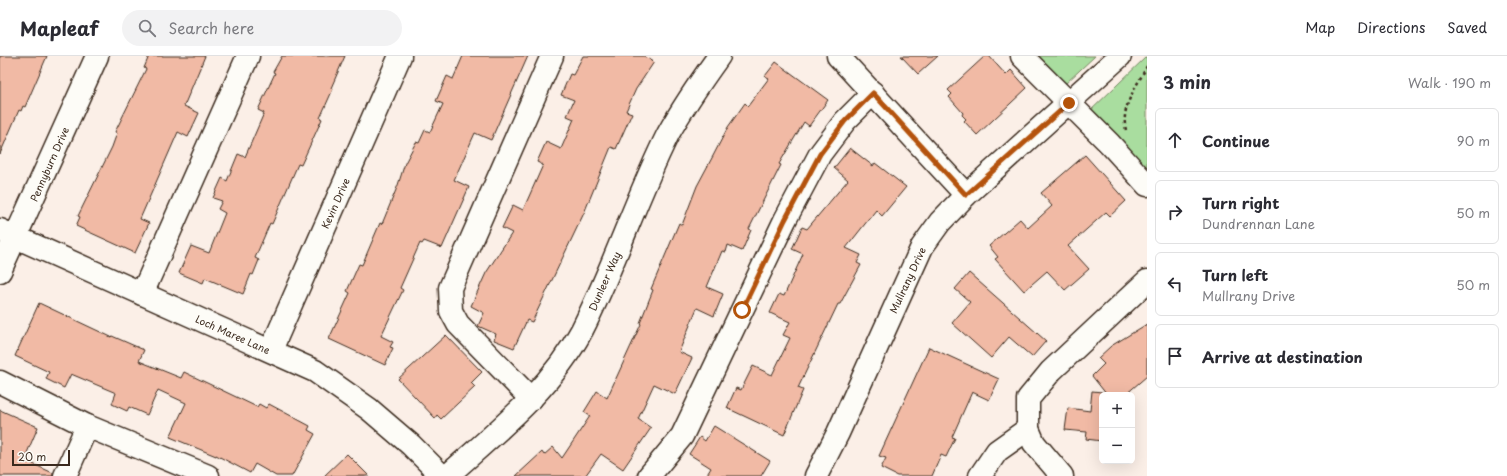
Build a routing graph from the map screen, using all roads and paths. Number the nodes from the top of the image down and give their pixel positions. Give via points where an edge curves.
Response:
1 (97, 56) edge
2 (248, 56) edge
3 (400, 56) edge
4 (552, 56) edge
5 (719, 56) edge
6 (838, 56) edge
7 (1022, 56) edge
8 (1120, 56) edge
9 (1147, 66) edge
10 (873, 93) junction
11 (1069, 103) junction
12 (1126, 133) dead end
13 (1147, 185) edge
14 (966, 195) junction
15 (8, 234) edge
16 (0, 271) edge
17 (1147, 281) edge
18 (142, 294) junction
19 (270, 350) junction
20 (0, 382) edge
21 (531, 399) junction
22 (87, 426) junction
23 (1028, 429) junction
24 (65, 476) edge
25 (208, 476) edge
26 (442, 476) edge
27 (447, 476) edge
28 (649, 476) edge
29 (816, 476) edge
30 (980, 476) edge
31 (1062, 476) edge

1 - 15 street, Pennyburn Drive
2 - 18 street
3 - 19 street, Kevin Drive
4 - 21 street via 450,288 451,311 458,324
5 - 21 street, Dunleer Way via 668,134 581,331 558,366
6 - 10 street
7 - 11 street
8 - 11 street, Mullrany Drive
9 - 12 path via 1127,105 1123,120
10 - 14 street
10 - 28 street via 845,121 820,154 785,220 682,436
11 - 13 street
11 - 14 street, Mullrany Drive
14 - 29 street, Mullrany Drive via 940,222 922,247
15 - 16 street, Pennyburn Drive
15 - 18 street, Loch Maree Lane
17 - 23 street via 1041,382 1028,399
18 - 19 street, Loch Maree Lane
19 - 26 street, Loch Maree Lane via 315,371 369,409
20 - 22 street
21 - 27 street, Dunleer Way
22 - 24 street
22 - 25 street
23 - 30 street via 997,451
23 - 31 street via 1034,443

